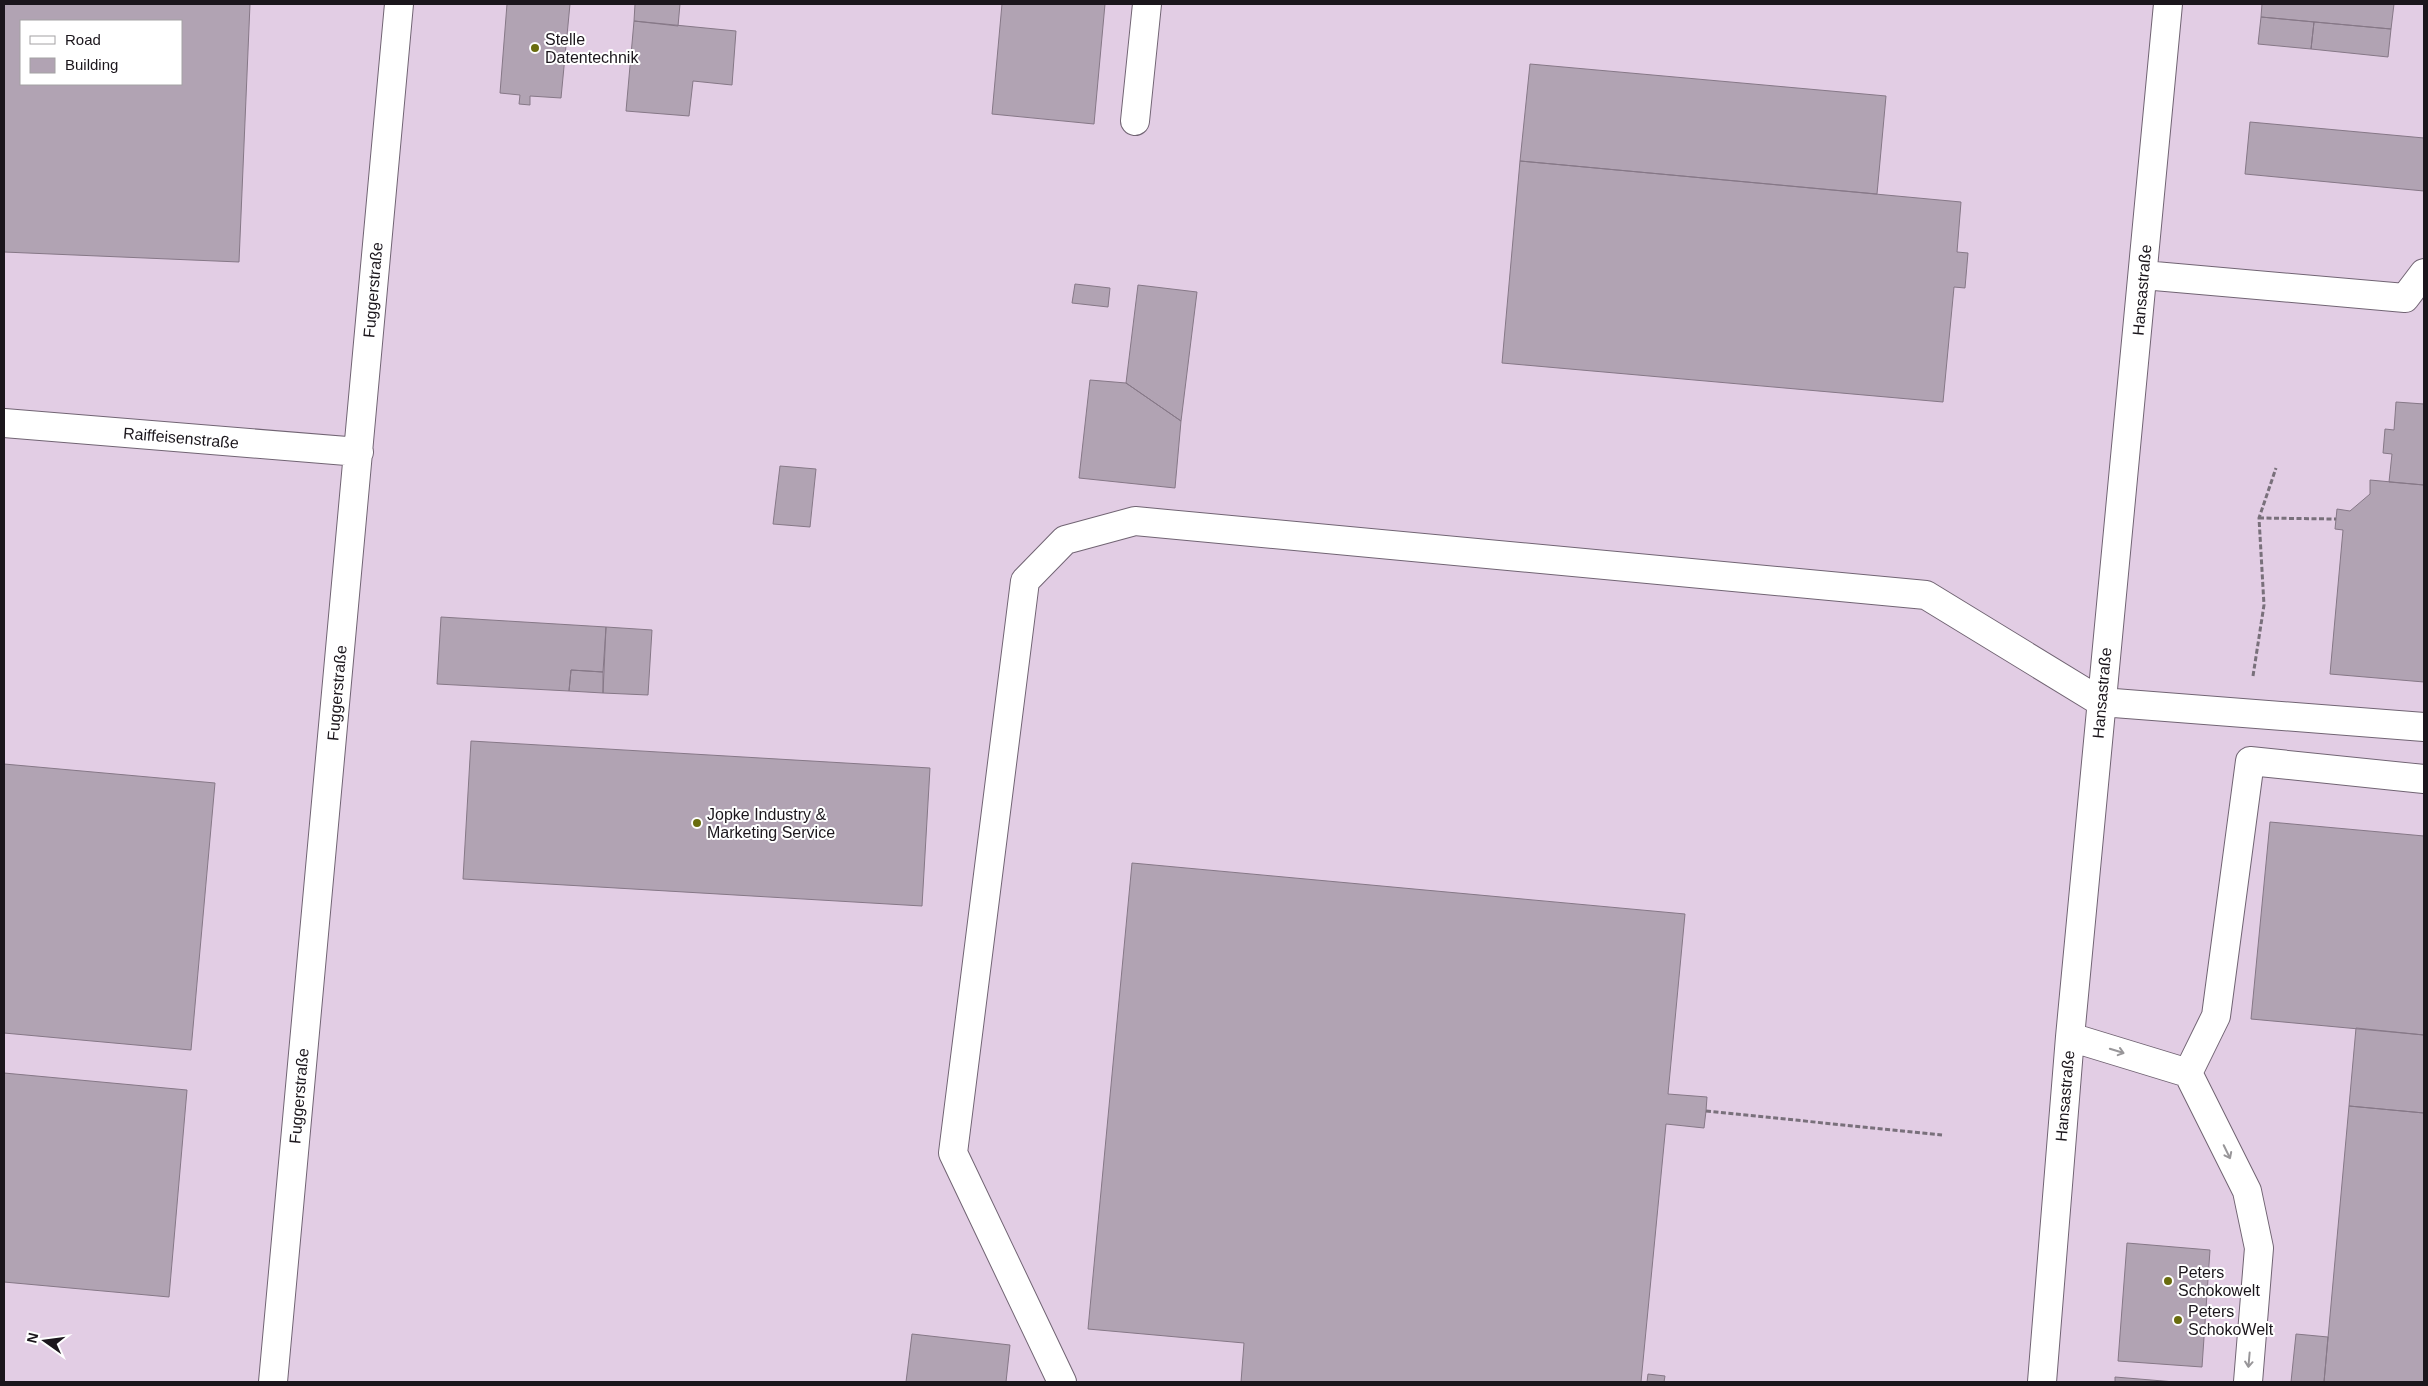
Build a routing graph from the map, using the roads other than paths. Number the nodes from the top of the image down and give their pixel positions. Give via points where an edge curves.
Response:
1 (399, 4) edge
2 (1147, 4) edge
3 (2168, 4) edge
4 (1135, 121) dead end
5 (2424, 273) edge
6 (2143, 275) junction
7 (4, 423) edge
8 (359, 452) junction
9 (2101, 702) junction
10 (2424, 727) edge
11 (2424, 779) edge
12 (2070, 1037) junction
13 (2188, 1073) junction
14 (273, 1382) edge
15 (1062, 1382) edge
16 (2042, 1382) edge
17 (2248, 1382) edge

1 - 8 street, Fuggerstraße
2 - 4 street
3 - 6 street, Hansastraße
5 - 6 street via 2405,298
6 - 9 street, Hansastraße
7 - 8 street, Raiffeisenstraße
8 - 14 street, Fuggerstraße
9 - 10 street
9 - 12 street, Hansastraße
9 - 15 street via 1926,595 1135,521 1065,540 1025,581 953,1153
11 - 13 street via 2250,761 2216,1016
12 -> 13 street
12 - 16 street, Hansastraße
13 -> 17 street via 2247,1191 2260,1248

